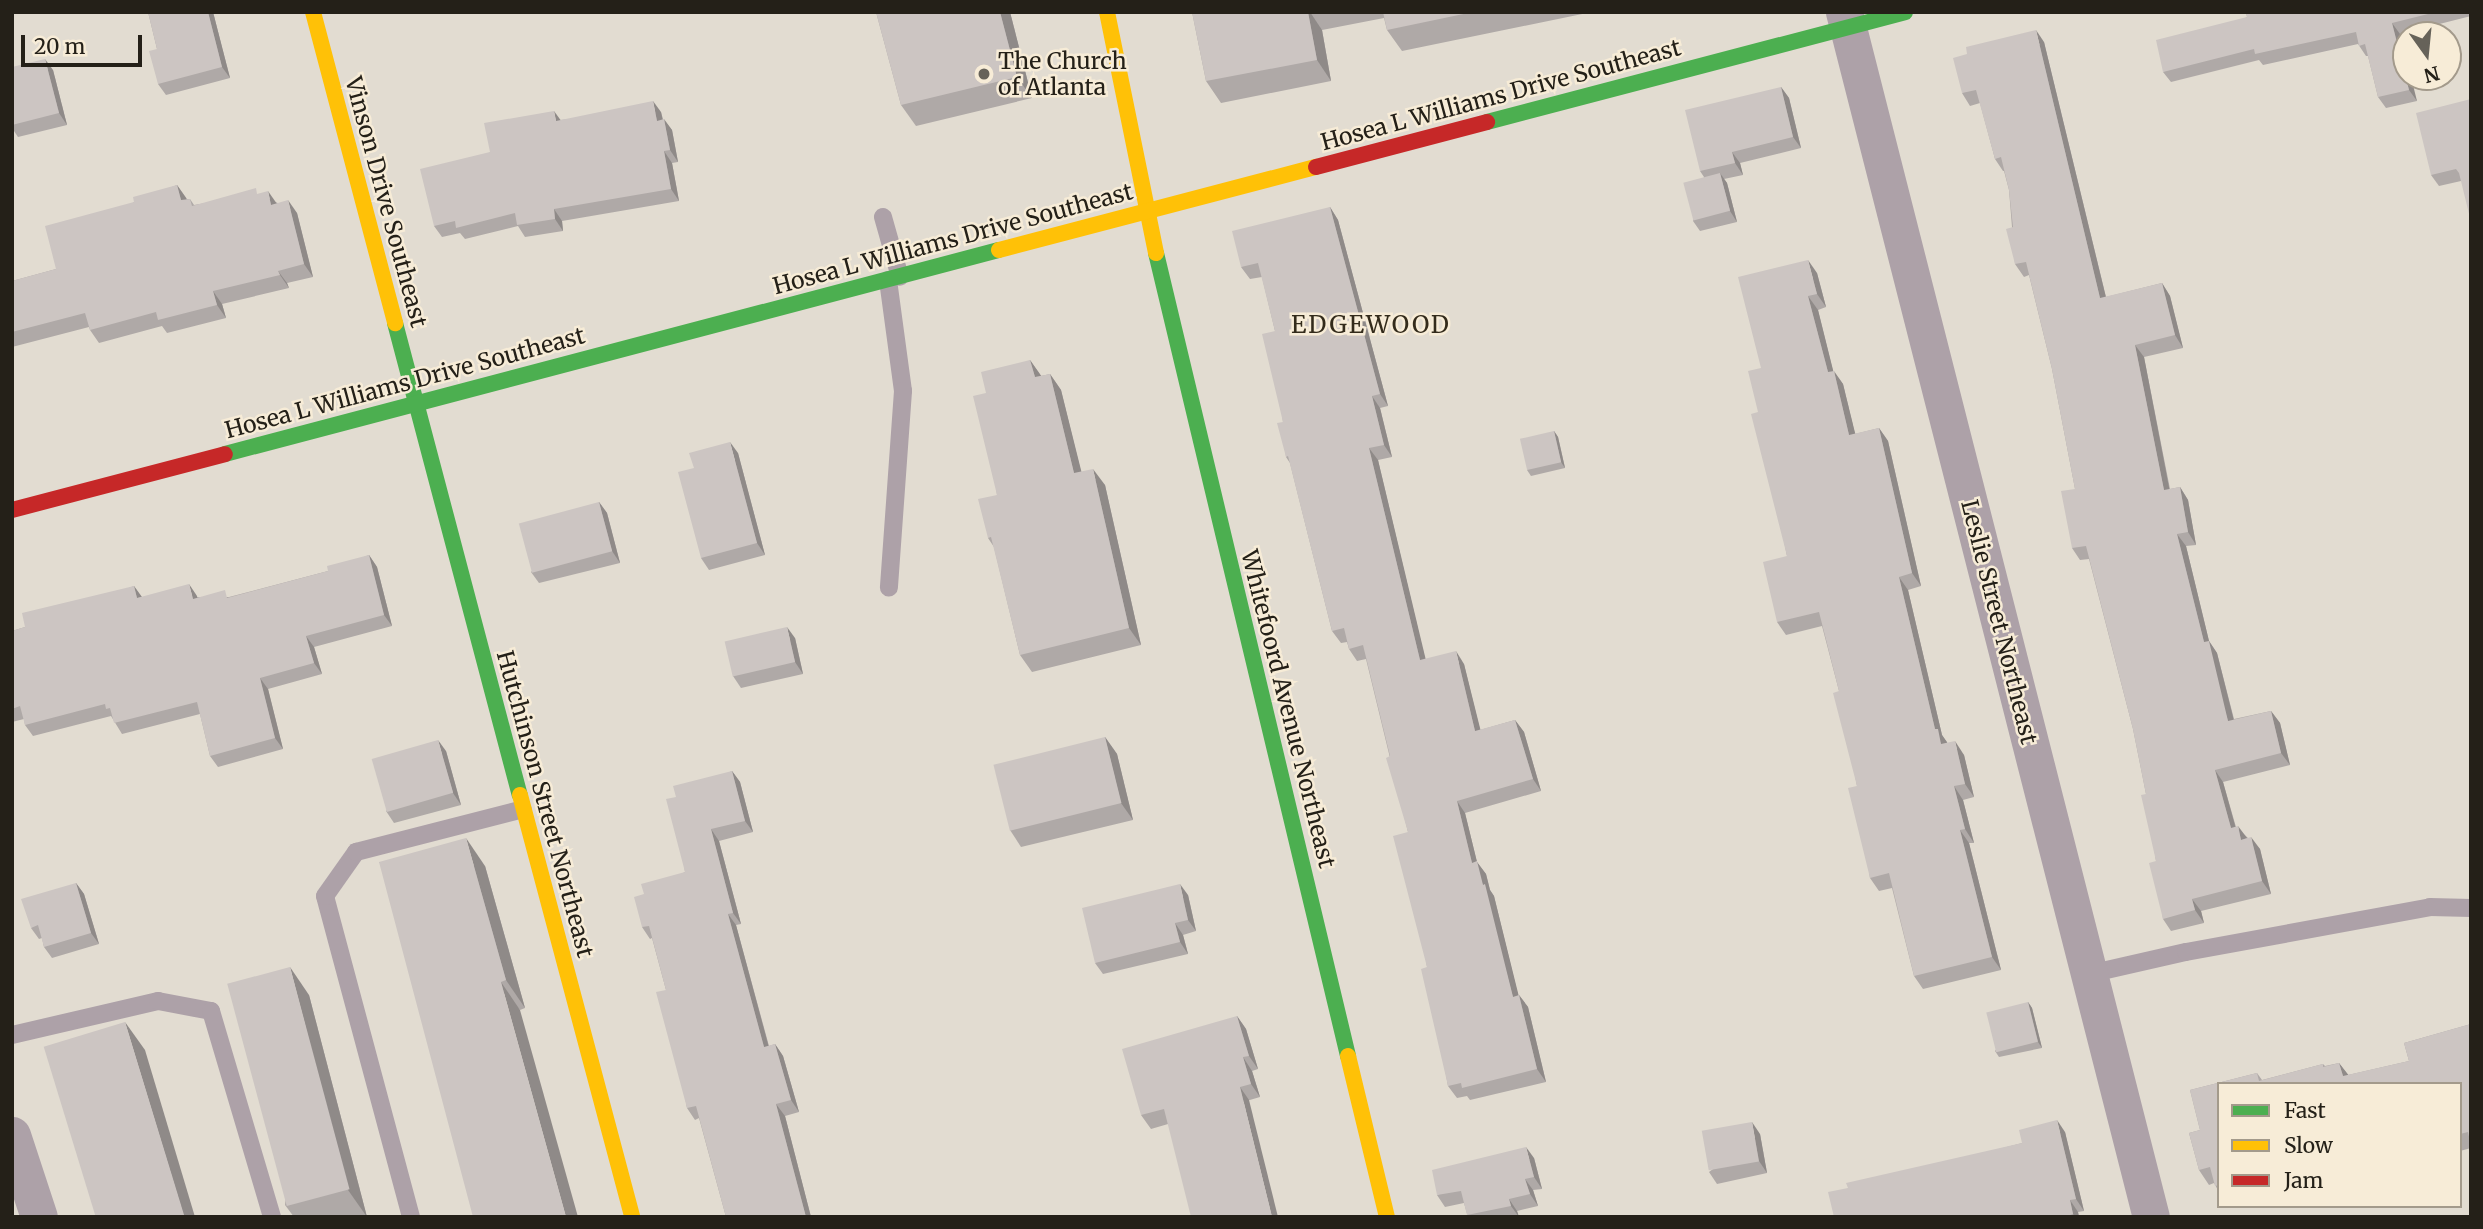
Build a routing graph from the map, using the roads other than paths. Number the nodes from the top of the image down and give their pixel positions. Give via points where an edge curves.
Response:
1 (313, 12) edge
2 (1107, 12) edge
3 (1905, 12) edge
4 (1846, 20) edge
5 (1146, 211) junction
6 (883, 218) dead end
7 (894, 278) junction
8 (415, 404) junction
9 (12, 510) edge
10 (889, 588) dead end
11 (523, 809) junction
12 (2471, 908) edge
13 (2089, 974) junction
14 (12, 1035) edge
15 (12, 1135) edge
16 (39, 1217) edge
17 (272, 1217) edge
18 (411, 1217) edge
19 (632, 1217) edge
20 (1387, 1217) edge
21 (2151, 1217) edge

1 - 8 street, Vinson Drive Southeast
2 - 5 street, Whitefoord Avenue Northeast
3 - 4 street, Hosea L Williams Drive Southeast
4 - 5 street, Hosea L Williams Drive Southeast
4 - 13 street, Leslie Street Northeast
5 - 7 street, Hosea L Williams Drive Southeast
5 - 20 street, Whitefoord Avenue Northeast
6 - 7 lane
7 - 8 street, Hosea L Williams Drive Southeast
7 - 10 lane via 903,391
8 - 9 street, Hosea L Williams Drive Southeast
8 - 11 street, Hutchinson Street Northeast
11 - 18 lane via 356,852 325,896
11 - 19 street, Hutchinson Street Northeast
12 - 13 lane via 2430,906
13 - 21 street, Leslie Street Northeast
14 - 17 lane via 158,1001 211,1011
15 - 16 street

